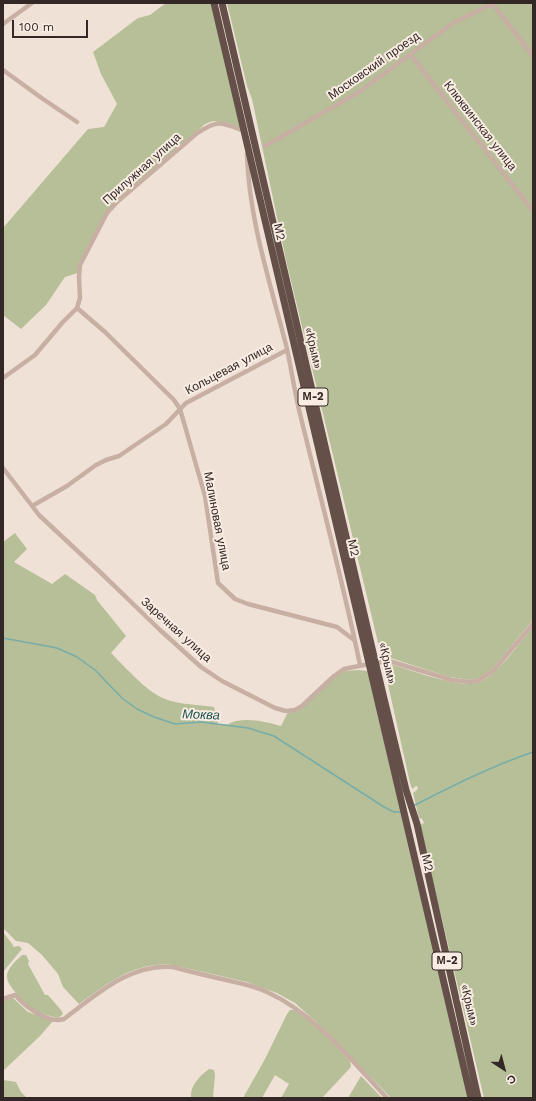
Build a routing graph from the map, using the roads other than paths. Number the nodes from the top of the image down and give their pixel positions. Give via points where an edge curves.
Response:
1 (32, 3) edge
2 (214, 3) edge
3 (222, 3) edge
4 (493, 3) edge
5 (3, 24) edge
6 (410, 54) junction
7 (533, 56) edge
8 (3, 70) edge
9 (77, 122) dead end
10 (244, 131) junction
11 (265, 146) dead end
12 (248, 151) junction
13 (533, 211) edge
14 (77, 308) junction
15 (287, 350) junction
16 (3, 378) edge
17 (180, 409) junction
18 (3, 468) edge
19 (32, 506) junction
20 (533, 624) edge
21 (355, 641) junction
22 (373, 664) junction
23 (360, 665) junction
24 (3, 999) edge
25 (387, 1098) edge
26 (471, 1098) edge
27 (478, 1098) edge

1 - 5 street
2 - 10 highway, М2
3 - 27 highway, «Крым» / М-2 via 416,824
4 - 6 street, Московский проезд via 453,23
4 - 7 street
6 - 11 street, Московский проезд via 359,92
6 - 13 street, Клюквинская улица
8 - 9 street
10 - 12 highway, М2
10 - 14 street, Прилужная улица via 219,123 208,126 117,202 107,213 80,265 80,298
12 - 15 street via 248,169 263,263
12 - 22 highway, М2
14 - 16 street via 35,355
14 - 17 street, Малиновая улица via 174,400
15 - 17 street, Кольцевая улица via 186,403
15 - 21 street, Кольцевая улица via 298,407
17 - 19 street, Кольцевая улица via 166,424 119,456 96,465 68,486
17 - 21 street, Малиновая улица via 204,496 218,583 235,598 248,604 338,626
18 - 19 street, Заречная улица
19 - 23 street, Заречная улица via 39,516 201,667 222,681 275,708 295,710 344,669
20 - 22 street, Заречная улица via 493,671 478,681 452,680 389,661
21 - 23 street, Кольцевая улица
22 - 23 street, Заречная улица
22 - 26 highway, М2
24 - 25 street via 14,995 34,1012 60,1020 114,982 150,968 173,967 247,985 266,991 300,1012 334,1042

